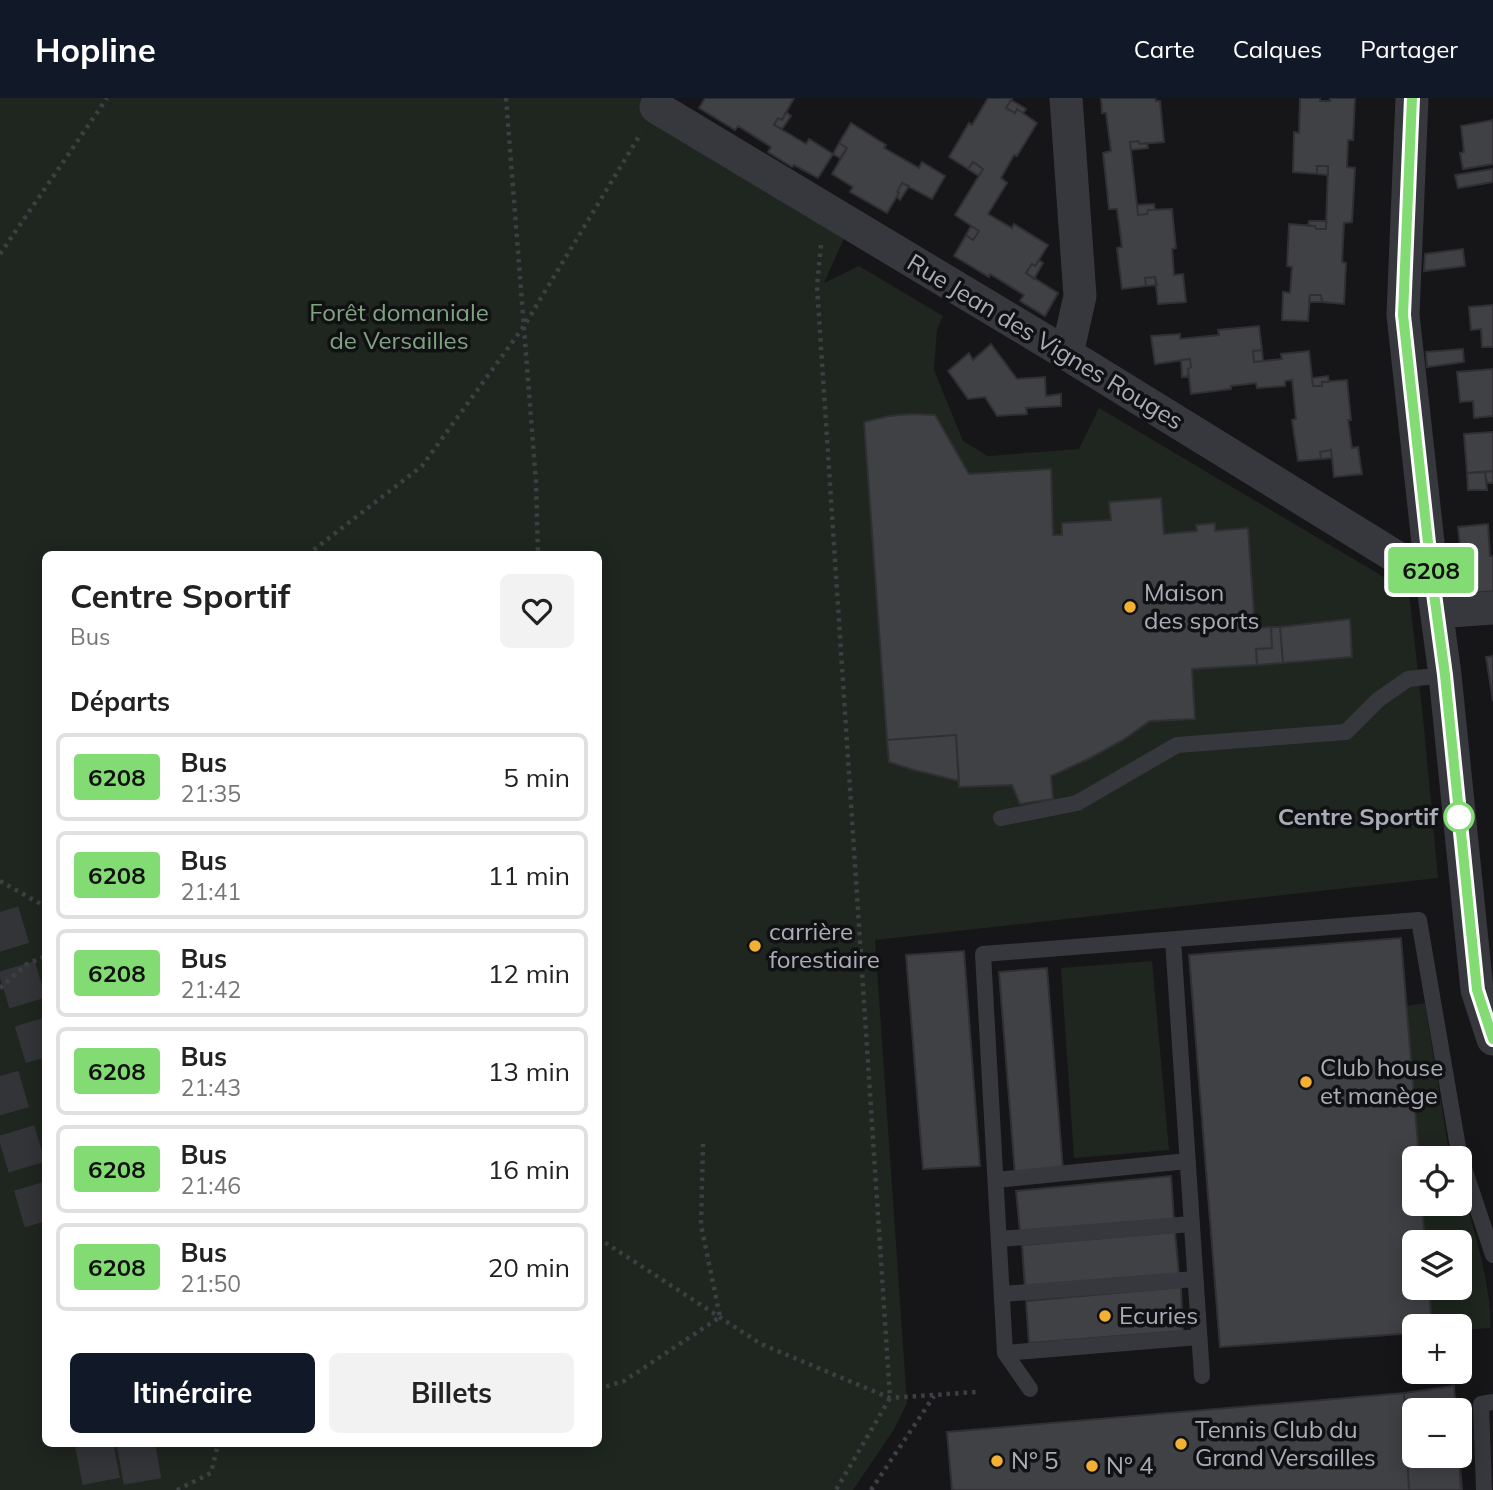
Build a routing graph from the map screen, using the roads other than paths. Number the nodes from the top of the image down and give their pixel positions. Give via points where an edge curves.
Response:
1 (1066, 98) edge
2 (1412, 98) edge
3 (656, 107) road end
4 (1066, 354) junction
5 (1432, 579) junction
6 (1493, 608) edge
7 (1437, 612) junction
8 (1445, 675) junction
9 (1001, 818) dead end
10 (1173, 940) junction
11 (1485, 989) edge
12 (1493, 1039) edge
13 (1188, 1161) junction
14 (996, 1180) junction
15 (1192, 1224) junction
16 (999, 1239) junction
17 (1493, 1255) edge
18 (1195, 1279) junction
19 (1002, 1294) junction
20 (1199, 1337) junction
21 (1005, 1353) junction
22 (1202, 1376) dead end
23 (1030, 1388) dead end
24 (1493, 1402) edge
25 (1487, 1480) edge

1 - 4 street via 1080,296
2 - 5 street via 1403,315
3 - 4 street, Rue Jean des Vignes Rouges
4 - 5 street, Rue Jean des Vignes Rouges
5 - 7 street
6 - 7 street
7 - 8 street
8 - 9 lane via 1408,679 1378,700 1346,732 1254,746 1177,745 1077,803
8 - 11 street
10 - 13 lane
10 - 14 lane via 983,954
10 - 17 lane via 1419,920 1460,1153
11 - 12 street
13 - 14 lane
13 - 15 lane
14 - 16 lane
15 - 16 lane
15 - 18 lane
16 - 19 lane
18 - 19 lane
18 - 20 lane
19 - 21 lane
20 - 21 lane
20 - 22 lane
21 - 23 lane
24 - 25 lane via 1481,1404

